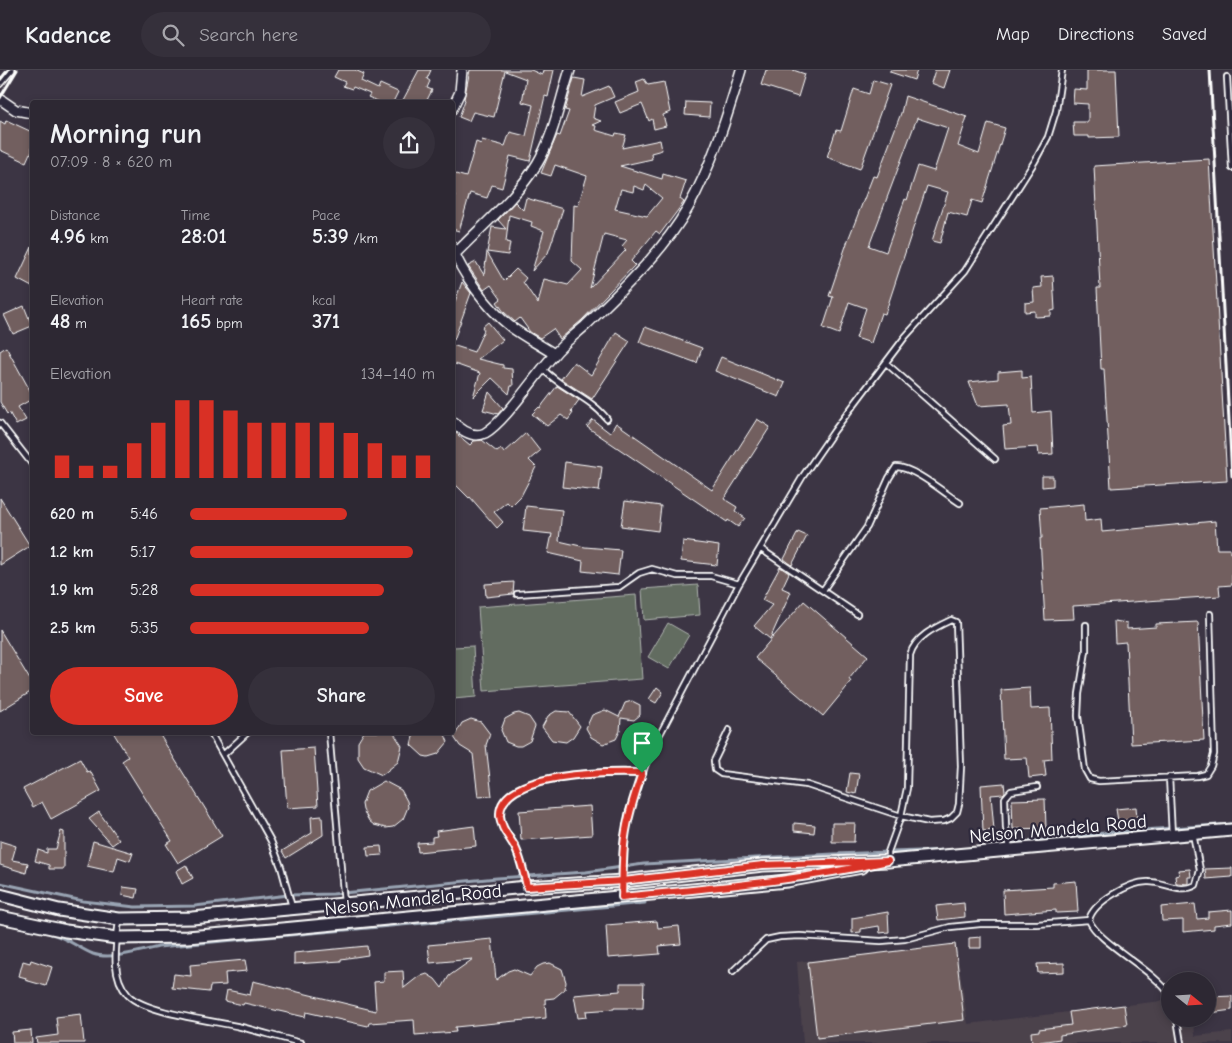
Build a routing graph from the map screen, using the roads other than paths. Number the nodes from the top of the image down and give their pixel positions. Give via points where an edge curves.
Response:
1 (12, 70) edge
2 (462, 70) edge
3 (570, 70) edge
4 (741, 70) edge
5 (1062, 70) edge
6 (1227, 77) dead end
7 (0, 84) edge
8 (0, 99) edge
9 (455, 103) edge
10 (30, 113) edge
11 (1232, 168) edge
12 (455, 249) edge
13 (455, 252) edge
14 (554, 354) junction
15 (886, 363) junction
16 (542, 368) junction
17 (607, 418) dead end
18 (0, 423) edge
19 (455, 424) edge
20 (995, 459) dead end
21 (30, 461) edge
22 (960, 503) dead end
23 (761, 549) junction
24 (739, 584) junction
25 (823, 590) junction
26 (517, 594) dead end
27 (857, 614) dead end
28 (1210, 614) dead end
29 (1086, 625) dead end
30 (729, 730) dead end
31 (212, 735) edge
32 (245, 735) edge
33 (329, 735) edge
34 (224, 755) junction
35 (642, 773) junction
36 (1169, 777) junction
37 (1037, 787) dead end
38 (902, 816) junction
39 (1232, 830) edge
40 (1193, 833) junction
41 (1172, 835) junction
42 (1010, 849) junction
43 (888, 861) junction
44 (623, 881) junction
45 (527, 887) junction
46 (0, 895) edge
47 (622, 897) junction
48 (344, 902) junction
49 (293, 908) junction
50 (0, 917) edge
51 (119, 919) junction
52 (1089, 920) junction
53 (117, 938) junction
54 (733, 971) dead end
55 (1161, 984) edge
56 (1178, 1028) edge
57 (301, 1043) edge
58 (1180, 1043) edge

1 - 7 lane
2 - 9 street via 460,92
3 - 12 street via 537,164 514,193
4 - 14 street via 724,125 688,208 643,266
5 - 15 lane via 1048,138 1035,161 965,271 905,337
6 - 11 lane
8 - 10 street via 7,106
13 - 14 street via 475,288 509,326
14 - 16 street
15 - 20 lane
15 - 23 lane via 803,476
16 - 17 lane via 552,379 598,408
16 - 19 street via 485,433 474,435 462,431
18 - 21 lane
22 - 25 lane via 908,470 896,467 867,527
23 - 24 lane
23 - 25 lane
24 - 26 lane via 711,576 677,576 652,569 638,573 619,587
24 - 35 lane via 653,746
25 - 27 lane
28 - 36 lane via 1214,754 1211,766 1206,774
29 - 36 lane via 1078,716 1085,770 1090,779 1099,781
30 - 38 lane via 714,761 715,770 721,774 807,784
31 - 34 lane
32 - 34 lane
33 - 48 lane
34 - 49 lane via 271,841
35 - 44 lane via 626,831
35 - 45 lane via 608,772 560,777 520,787 507,797 501,806 501,824 514,846
36 - 41 lane
37 - 42 lane via 1011,791 1005,798
38 - 38 lane via 944,822 951,818 959,804 958,630 956,622 951,620 918,640 910,655 907,788
38 - 43 lane via 888,852
39 - 40 main road, Nelson Mandela Road
40 - 41 main road, Nelson Mandela Road
40 - 52 lane via 1200,870 1196,885 1184,888 1141,882 1094,908
41 - 42 main road, Nelson Mandela Road
42 - 43 main road, Nelson Mandela Road
43 - 44 main road, Nelson Mandela Road via 763,865
43 - 47 main road, Nelson Mandela Road via 788,880
44 - 45 main road, Nelson Mandela Road
44 - 47 lane
45 - 48 main road, Nelson Mandela Road
46 - 51 main road, Nelson Mandela Road via 59,910
47 - 53 main road, Nelson Mandela Road via 186,937
48 - 49 main road, Nelson Mandela Road
49 - 51 main road, Nelson Mandela Road via 192,918
50 - 53 main road, Nelson Mandela Road
51 - 53 lane
52 - 54 lane via 980,924 881,941 780,937 766,940
52 - 55 lane via 1105,939
53 - 57 lane via 120,983 137,1002 155,1010
56 - 58 lane

